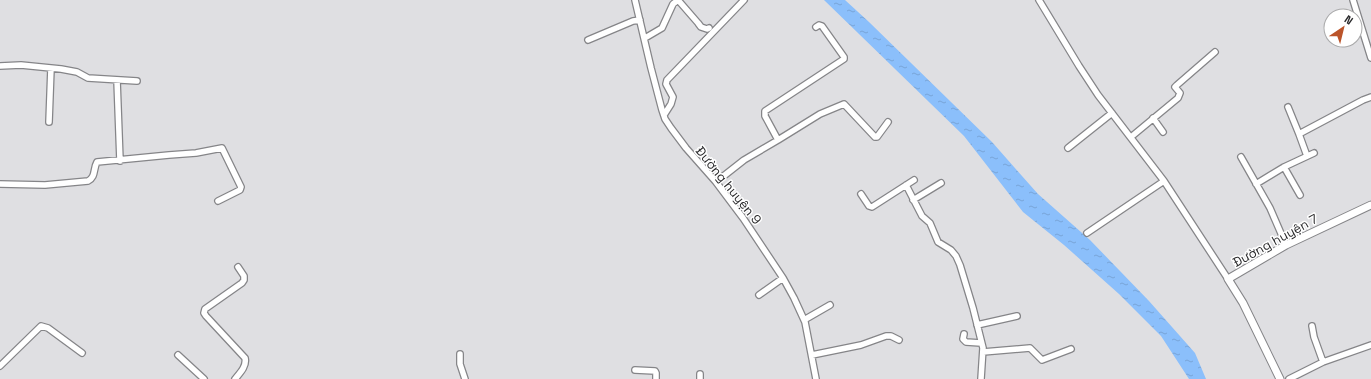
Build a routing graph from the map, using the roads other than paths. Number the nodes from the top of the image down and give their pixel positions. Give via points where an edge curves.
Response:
1 (635, 0) edge
2 (678, 0) edge
3 (744, 0) edge
4 (1039, 0) edge
5 (1353, 0) edge
6 (640, 20) junction
7 (816, 27) dead end
8 (709, 28) dead end
9 (644, 38) junction
10 (588, 40) dead end
11 (1215, 52) dead end
12 (1371, 58) edge
13 (0, 66) edge
14 (51, 68) junction
15 (117, 80) junction
16 (137, 81) dead end
17 (1371, 97) edge
18 (1288, 108) dead end
19 (1112, 112) junction
20 (664, 115) junction
21 (1153, 118) junction
22 (50, 122) dead end
23 (888, 122) dead end
24 (1163, 132) dead end
25 (1299, 134) junction
26 (1131, 137) junction
27 (778, 140) junction
28 (1068, 148) dead end
29 (1314, 153) dead end
30 (1307, 156) junction
31 (1241, 157) dead end
32 (120, 160) junction
33 (1284, 167) junction
34 (914, 180) dead end
35 (1164, 181) junction
36 (716, 182) junction
37 (941, 183) dead end
38 (0, 184) edge
39 (1256, 184) junction
40 (906, 185) junction
41 (861, 194) dead end
42 (1300, 195) dead end
43 (913, 200) junction
44 (218, 201) dead end
45 (1371, 205) edge
46 (1087, 233) dead end
47 (1286, 245) junction
48 (238, 267) dead end
49 (783, 278) junction
50 (1228, 279) junction
51 (759, 295) dead end
52 (830, 305) dead end
53 (1017, 316) dead end
54 (804, 320) junction
55 (977, 325) junction
56 (1312, 326) dead end
57 (964, 334) dead end
58 (898, 340) dead end
59 (982, 343) junction
60 (1371, 345) edge
61 (1071, 349) dead end
62 (983, 352) junction
63 (82, 353) dead end
64 (460, 354) dead end
65 (178, 355) dead end
66 (812, 355) junction
67 (1323, 362) junction
68 (0, 366) edge
69 (636, 370) dead end
70 (204, 379) edge
71 (236, 379) edge
72 (465, 379) edge
73 (656, 379) edge
74 (816, 379) edge
75 (981, 379) edge
76 (1280, 379) edge
77 (1289, 379) edge

1 - 6 street, Đường huyện 9
2 - 8 street via 701,27
2 - 9 street via 662,28
3 - 20 street via 667,80 666,84 673,98
4 - 19 street via 1079,66
5 - 12 street
6 - 9 street, Đường huyện 9
6 - 10 street
7 - 27 street via 822,26 845,58 766,111 765,116
9 - 20 street, Đường huyện 9
11 - 21 street via 1175,87 1180,93 1178,98
13 - 14 street
14 - 15 street via 75,72 88,78
14 - 22 street
15 - 16 street
15 - 32 street
17 - 25 street
18 - 25 street
19 - 26 street
19 - 28 street
20 - 36 street, Đường huyện 9 via 686,148
21 - 24 street
21 - 26 street
23 - 27 street via 880,135 875,137 844,104 820,114
25 - 30 street
26 - 35 street
27 - 36 street via 744,160
29 - 30 street
30 - 33 street
31 - 39 street
32 - 38 street via 97,162 94,176 88,181 45,185
32 - 44 street via 169,154 196,154 222,148 241,187 240,190
33 - 39 street
33 - 42 street
34 - 40 street
35 - 46 street
35 - 50 street
36 - 49 street, Đường huyện 9
37 - 43 street
39 - 47 street
40 - 41 street via 872,207
40 - 43 street
43 - 55 street via 922,216 930,223 938,242 956,256
45 - 47 main road, Đường huyện 7
47 - 50 main road, Đường huyện 7
48 - 71 street via 244,276 242,283 204,312 245,358 245,365
49 - 51 street
49 - 54 street, Đường huyện 9
50 - 76 main road, Đường huyện 7 via 1243,303
52 - 54 street
53 - 55 street
54 - 66 street, Đường huyện 9
55 - 59 street
56 - 67 street
57 - 59 street via 963,339 966,342
58 - 66 street via 886,336 861,345
59 - 62 street
60 - 67 street
61 - 62 street via 1042,360 1030,348
62 - 75 street
63 - 68 street via 48,328 41,326
64 - 72 street
65 - 70 street
66 - 74 street, Đường huyện 9
67 - 77 street
69 - 73 street via 655,371

